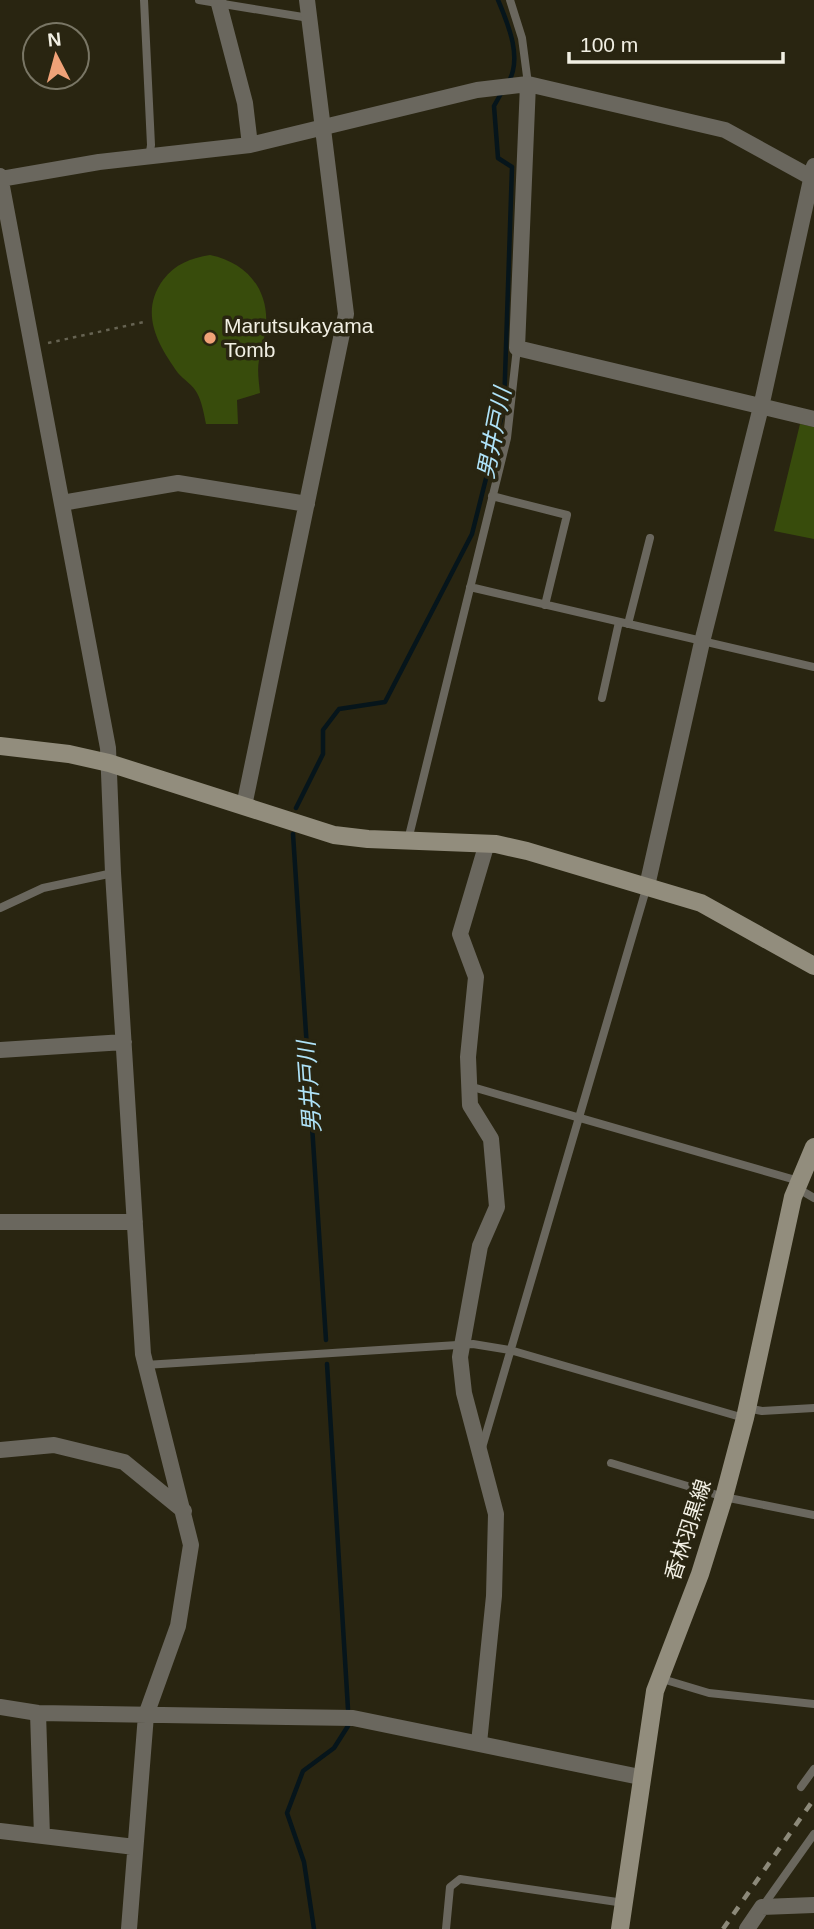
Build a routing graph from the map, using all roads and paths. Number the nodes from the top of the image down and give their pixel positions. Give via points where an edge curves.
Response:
1 (145, 0) edge
2 (199, 0) edge
3 (307, 0) edge
4 (510, 0) edge
5 (219, 1) edge
6 (309, 18) junction
7 (528, 84) junction
8 (323, 128) junction
9 (250, 145) junction
10 (149, 158) junction
11 (813, 175) edge
12 (0, 178) edge
13 (144, 322) dead end
14 (32, 346) junction
15 (517, 348) junction
16 (761, 407) junction
17 (814, 418) edge
18 (492, 496) junction
19 (62, 503) junction
20 (307, 504) junction
21 (649, 538) dead end
22 (470, 587) junction
23 (545, 605) junction
24 (623, 623) junction
25 (702, 642) junction
26 (814, 667) edge
27 (602, 698) dead end
28 (0, 746) edge
29 (109, 763) junction
30 (244, 806) junction
31 (408, 841) junction
32 (487, 843) junction
33 (113, 873) junction
34 (647, 886) junction
35 (0, 908) edge
36 (814, 966) edge
37 (124, 1042) junction
38 (0, 1050) edge
39 (469, 1086) junction
40 (579, 1117) junction
41 (814, 1147) edge
42 (798, 1184) junction
43 (814, 1198) edge
44 (0, 1222) edge
45 (135, 1222) junction
46 (461, 1344) junction
47 (510, 1350) junction
48 (145, 1365) junction
49 (814, 1408) edge
50 (746, 1413) junction
51 (0, 1450) edge
52 (479, 1453) junction
53 (611, 1463) dead end
54 (724, 1497) junction
55 (184, 1511) junction
56 (814, 1515) edge
57 (659, 1678) junction
58 (814, 1704) edge
59 (0, 1707) edge
60 (38, 1713) junction
61 (146, 1715) junction
62 (479, 1743) junction
63 (814, 1769) edge
64 (640, 1777) junction
65 (801, 1787) dead end
66 (0, 1831) edge
67 (814, 1834) edge
68 (42, 1836) junction
69 (135, 1847) junction
70 (624, 1903) junction
71 (814, 1905) edge
72 (762, 1907) junction
73 (129, 1929) edge
74 (446, 1929) edge
75 (620, 1929) edge
76 (747, 1929) edge

1 - 10 lane
2 - 5 lane
3 - 6 street
4 - 7 lane via 522,38
5 - 6 lane
5 - 9 street via 245,103
6 - 8 street
7 - 8 street via 477,90
7 - 11 street via 725,131
7 - 15 street
8 - 9 street
8 - 20 street via 346,314
9 - 10 street
10 - 12 street
11 - 16 street
12 - 14 street
13 - 14 path
14 - 19 street
15 - 16 street
15 - 18 lane via 513,401
16 - 17 street
16 - 25 street
18 - 22 lane
18 - 23 lane via 566,515
19 - 20 street via 178,483
19 - 29 street
20 - 30 street
21 - 24 lane
22 - 23 lane
22 - 31 lane
23 - 24 lane
24 - 25 lane
24 - 27 lane
25 - 26 lane
25 - 34 street
28 - 29 street
29 - 30 street
29 - 33 street
30 - 31 street via 334,835
31 - 32 street
32 - 34 street
32 - 39 street via 460,934 476,977
33 - 35 lane via 43,888
33 - 37 street
34 - 36 street via 709,907
34 - 40 lane
37 - 38 street
37 - 45 street
39 - 40 lane
39 - 46 street via 470,1105 491,1139 497,1207 480,1246
40 - 42 lane
40 - 47 lane
41 - 42 street, 香林羽黒線
42 - 43 lane
42 - 50 street, 香林羽黒線
44 - 45 street
45 - 48 street
46 - 47 lane
46 - 48 lane
46 - 52 street via 464,1393
47 - 50 lane
47 - 52 lane via 485,1446
48 - 55 street
49 - 50 lane
50 - 54 street, 香林羽黒線
51 - 55 street via 54,1445 124,1462
52 - 62 street via 496,1514 494,1597
53 - 54 lane
54 - 56 lane
54 - 57 street, 香林羽黒線
55 - 61 street via 191,1545 178,1626
57 - 58 lane via 709,1693
57 - 64 street, 香林羽黒線
59 - 60 street
60 - 61 street
60 - 68 street
61 - 62 street via 353,1718
61 - 69 street
62 - 64 street
63 - 65 lane
64 - 70 street, 香林羽黒線
66 - 68 street
67 - 72 lane
68 - 69 street
69 - 73 street
70 - 74 lane via 460,1879 450,1887
70 - 75 street, 香林羽黒線
71 - 72 street
72 - 76 street

